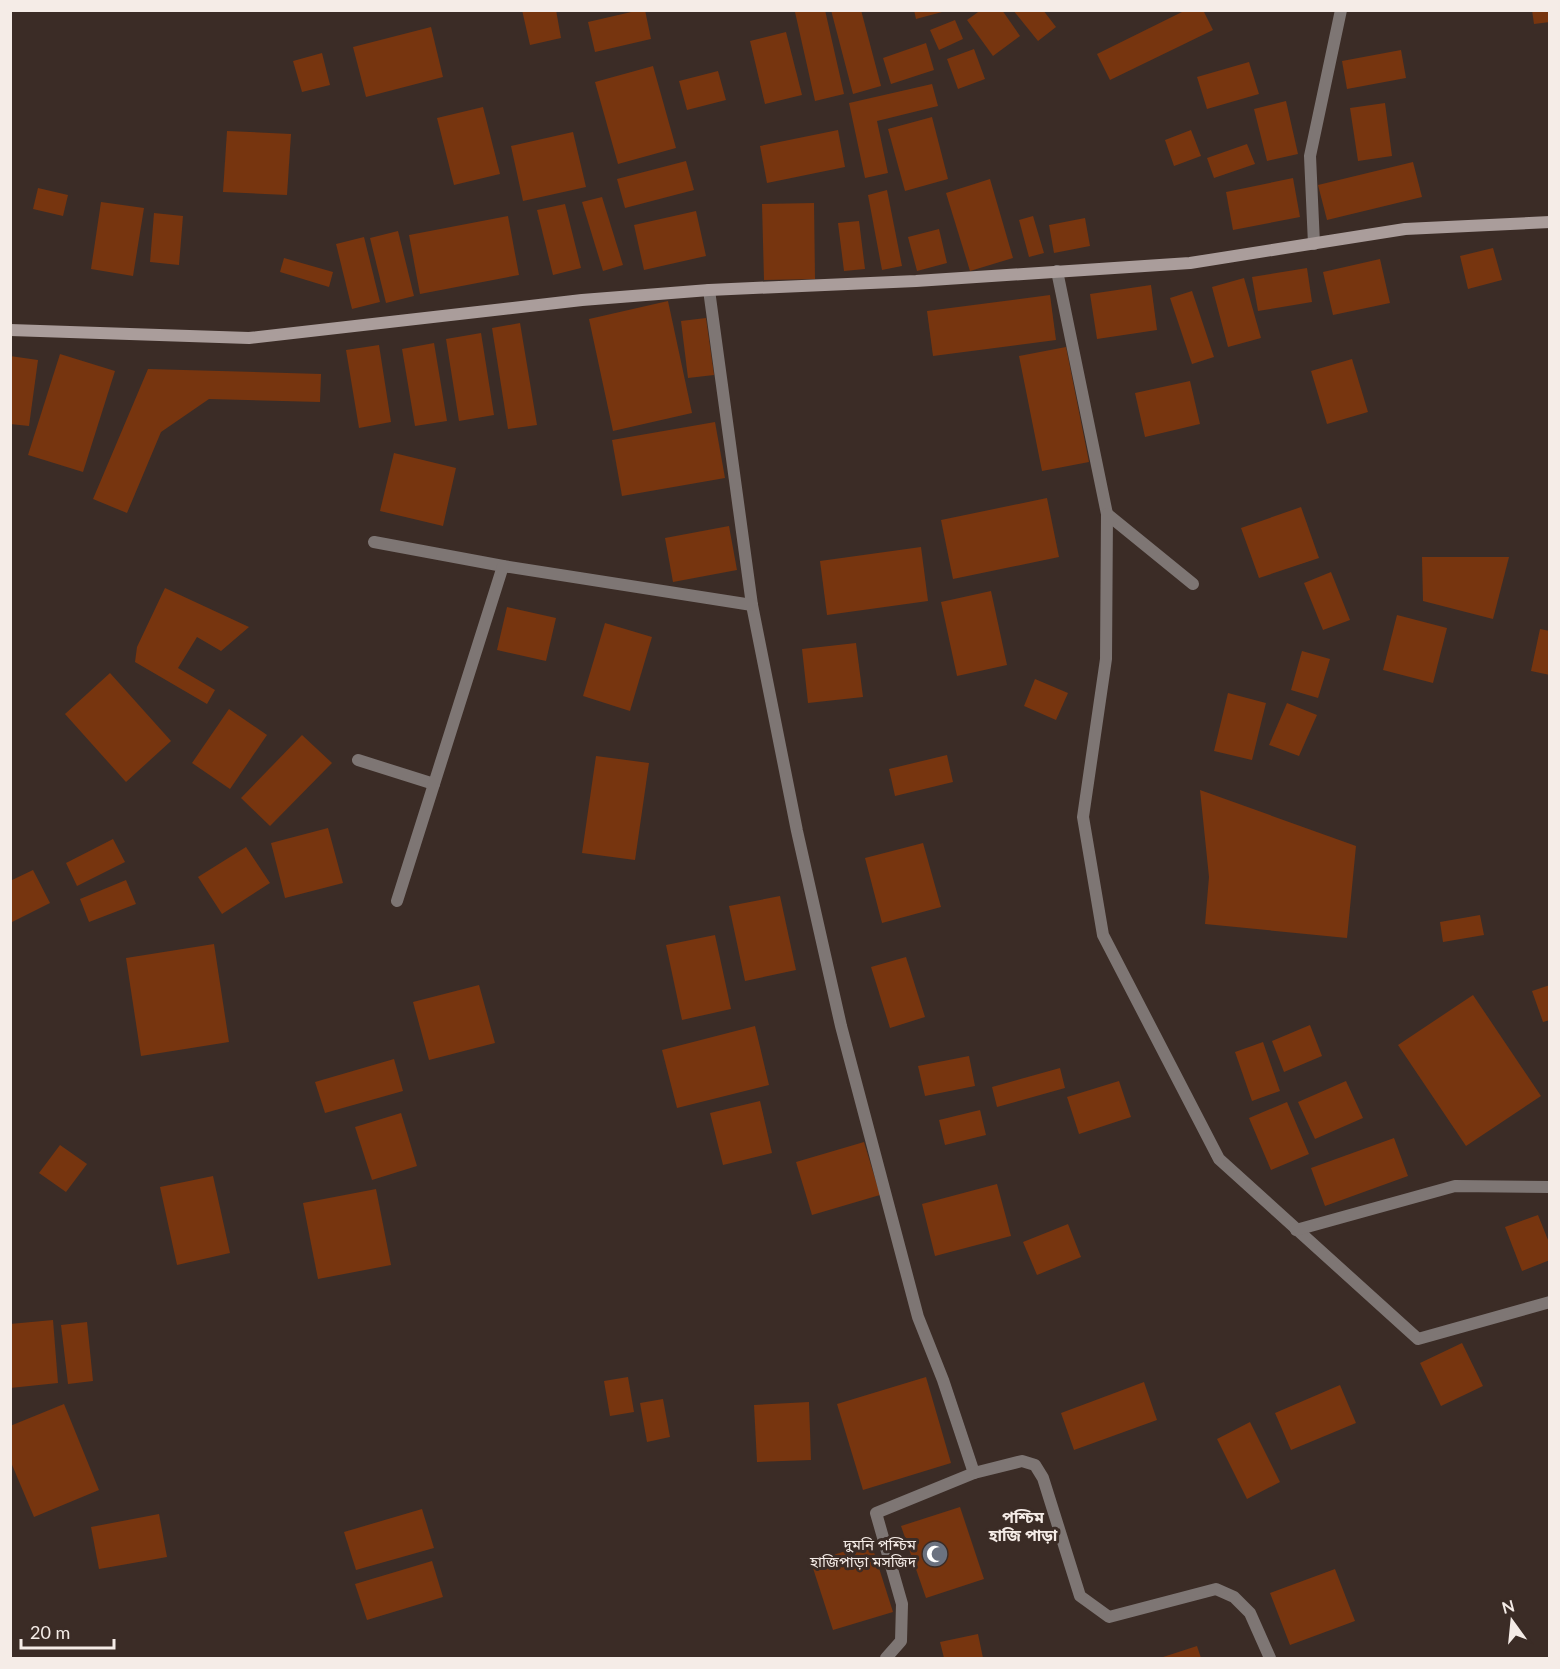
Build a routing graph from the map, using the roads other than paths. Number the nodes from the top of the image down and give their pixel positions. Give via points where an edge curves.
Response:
1 (1341, 10) edge
2 (1550, 222) edge
3 (1314, 244) junction
4 (1057, 271) junction
5 (709, 290) junction
6 (10, 330) edge
7 (1107, 514) junction
8 (374, 542) dead end
9 (503, 567) junction
10 (1193, 584) dead end
11 (752, 605) junction
12 (358, 759) dead end
13 (434, 784) junction
14 (397, 901) dead end
15 (1550, 1187) edge
16 (1296, 1230) junction
17 (1550, 1302) edge
18 (974, 1473) junction
19 (886, 1659) edge
20 (1270, 1659) edge

1 - 3 street via 1310,156
2 - 3 street via 1405,229
3 - 4 street via 1190,263
4 - 5 street
4 - 7 street
5 - 6 street via 582,300 249,338
5 - 11 street
7 - 10 street
7 - 16 street via 1106,659 1083,817 1103,935 1219,1159
8 - 9 street
9 - 11 street
9 - 13 street
11 - 18 street via 841,1026 918,1317
12 - 13 street
13 - 14 street
15 - 16 street via 1455,1186
16 - 17 street via 1418,1339
18 - 19 street via 876,1513 902,1604 901,1641
18 - 20 street via 1022,1461 1035,1465 1043,1478 1080,1596 1109,1617 1216,1589 1234,1597 1250,1613

